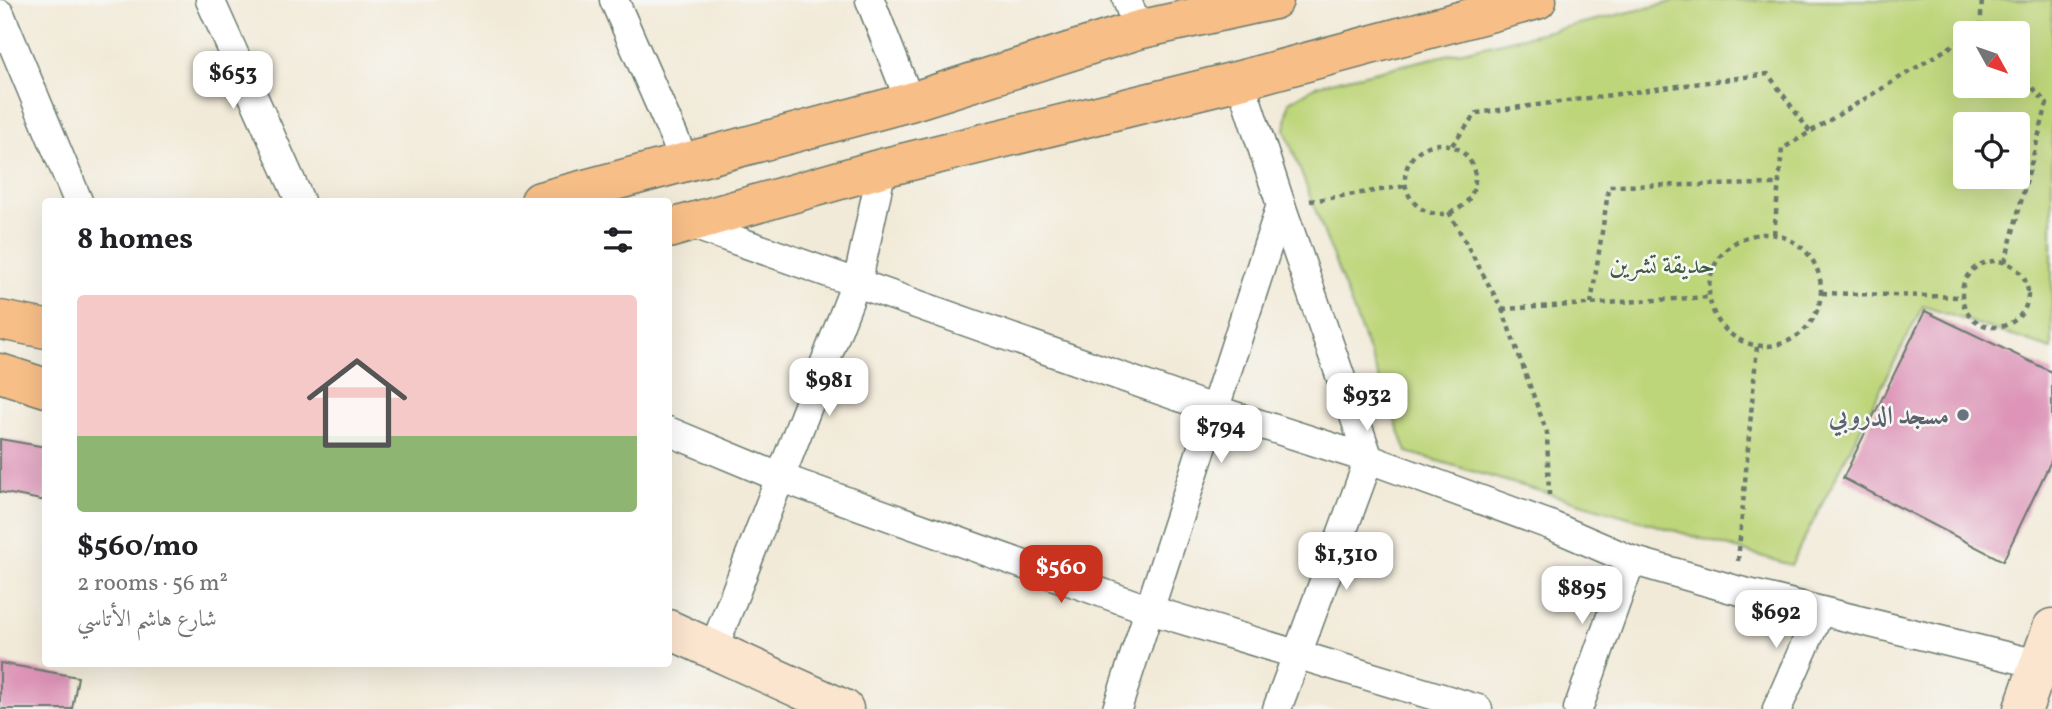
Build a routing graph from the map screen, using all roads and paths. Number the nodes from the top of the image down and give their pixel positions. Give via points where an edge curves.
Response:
1 (210, 0) edge
2 (614, 0) edge
3 (870, 0) edge
4 (1274, 0) edge
5 (1537, 0) edge
6 (1982, 0) edge
7 (0, 14) edge
8 (1133, 15) edge
9 (1982, 21) edge
10 (1953, 45) edge
11 (1241, 80) junction
12 (2030, 84) edge
13 (910, 102) junction
14 (1810, 132) junction
15 (1452, 145) junction
16 (685, 163) junction
17 (883, 168) junction
18 (1779, 184) junction
19 (1406, 186) junction
20 (77, 198) edge
21 (299, 198) edge
22 (551, 198) edge
23 (1281, 205) junction
24 (1449, 212) junction
25 (679, 227) edge
26 (1774, 234) junction
27 (2005, 262) junction
28 (856, 283) junction
29 (1822, 293) junction
30 (1709, 297) junction
31 (1961, 297) junction
32 (1591, 304) junction
33 (1502, 309) junction
34 (0, 320) edge
35 (42, 328) edge
36 (1757, 346) junction
37 (0, 373) edge
38 (42, 387) edge
39 (1213, 410) junction
40 (672, 433) edge
41 (1369, 459) junction
42 (779, 477) junction
43 (1550, 525) junction
44 (1632, 560) junction
45 (1736, 590) junction
46 (1150, 610) junction
47 (1819, 611) junction
48 (2052, 628) edge
49 (672, 631) edge
50 (713, 650) junction
51 (1297, 654) junction
52 (2038, 664) junction
53 (834, 707) edge
54 (1117, 709) edge
55 (1277, 709) edge
56 (1478, 709) edge
57 (1578, 709) edge
58 (1777, 709) edge
59 (2023, 709) edge

1 - 21 street
2 - 16 street
3 - 13 street
4 - 8 highway
5 - 11 highway
6 - 9 path
7 - 20 street
8 - 13 highway
10 - 14 path
11 - 17 highway
11 - 23 street
12 - 27 path via 2048,104
13 - 16 highway
14 - 15 path via 1768,74 1476,113
14 - 18 path via 1782,149
15 - 19 path via 1421,149 1412,158
15 - 24 path via 1470,160 1475,179 1470,198
16 - 22 highway
17 - 25 highway
17 - 28 street
18 - 26 path
18 - 32 path via 1609,186
19 - 23 path
19 - 24 path via 1411,198 1425,210
23 - 39 street
23 - 41 street
24 - 33 path
25 - 28 street
26 - 29 path via 1793,240 1807,252 1818,268
26 - 30 path via 1743,237 1726,248 1709,278
27 - 31 path via 1982,263 1972,270
27 - 31 path via 2023,276 2028,289 2020,317 1999,327 1980,325 1965,310
28 - 39 street
28 - 42 street
29 - 31 path
29 - 36 path via 1806,328 1791,340
30 - 32 path
30 - 36 path via 1725,330
32 - 33 path
33 - 43 path via 1547,433
34 - 35 highway
36 - 45 path
37 - 38 highway
39 - 41 street
39 - 46 street
40 - 42 street
41 - 43 street
41 - 51 street
42 - 46 street
42 - 50 street
43 - 44 street
44 - 45 street
44 - 57 street
45 - 47 street
46 - 51 street
46 - 54 street
47 - 52 street
47 - 58 street
48 - 52 main road
49 - 50 main road
50 - 53 main road
51 - 55 street
51 - 56 street
52 - 59 main road

